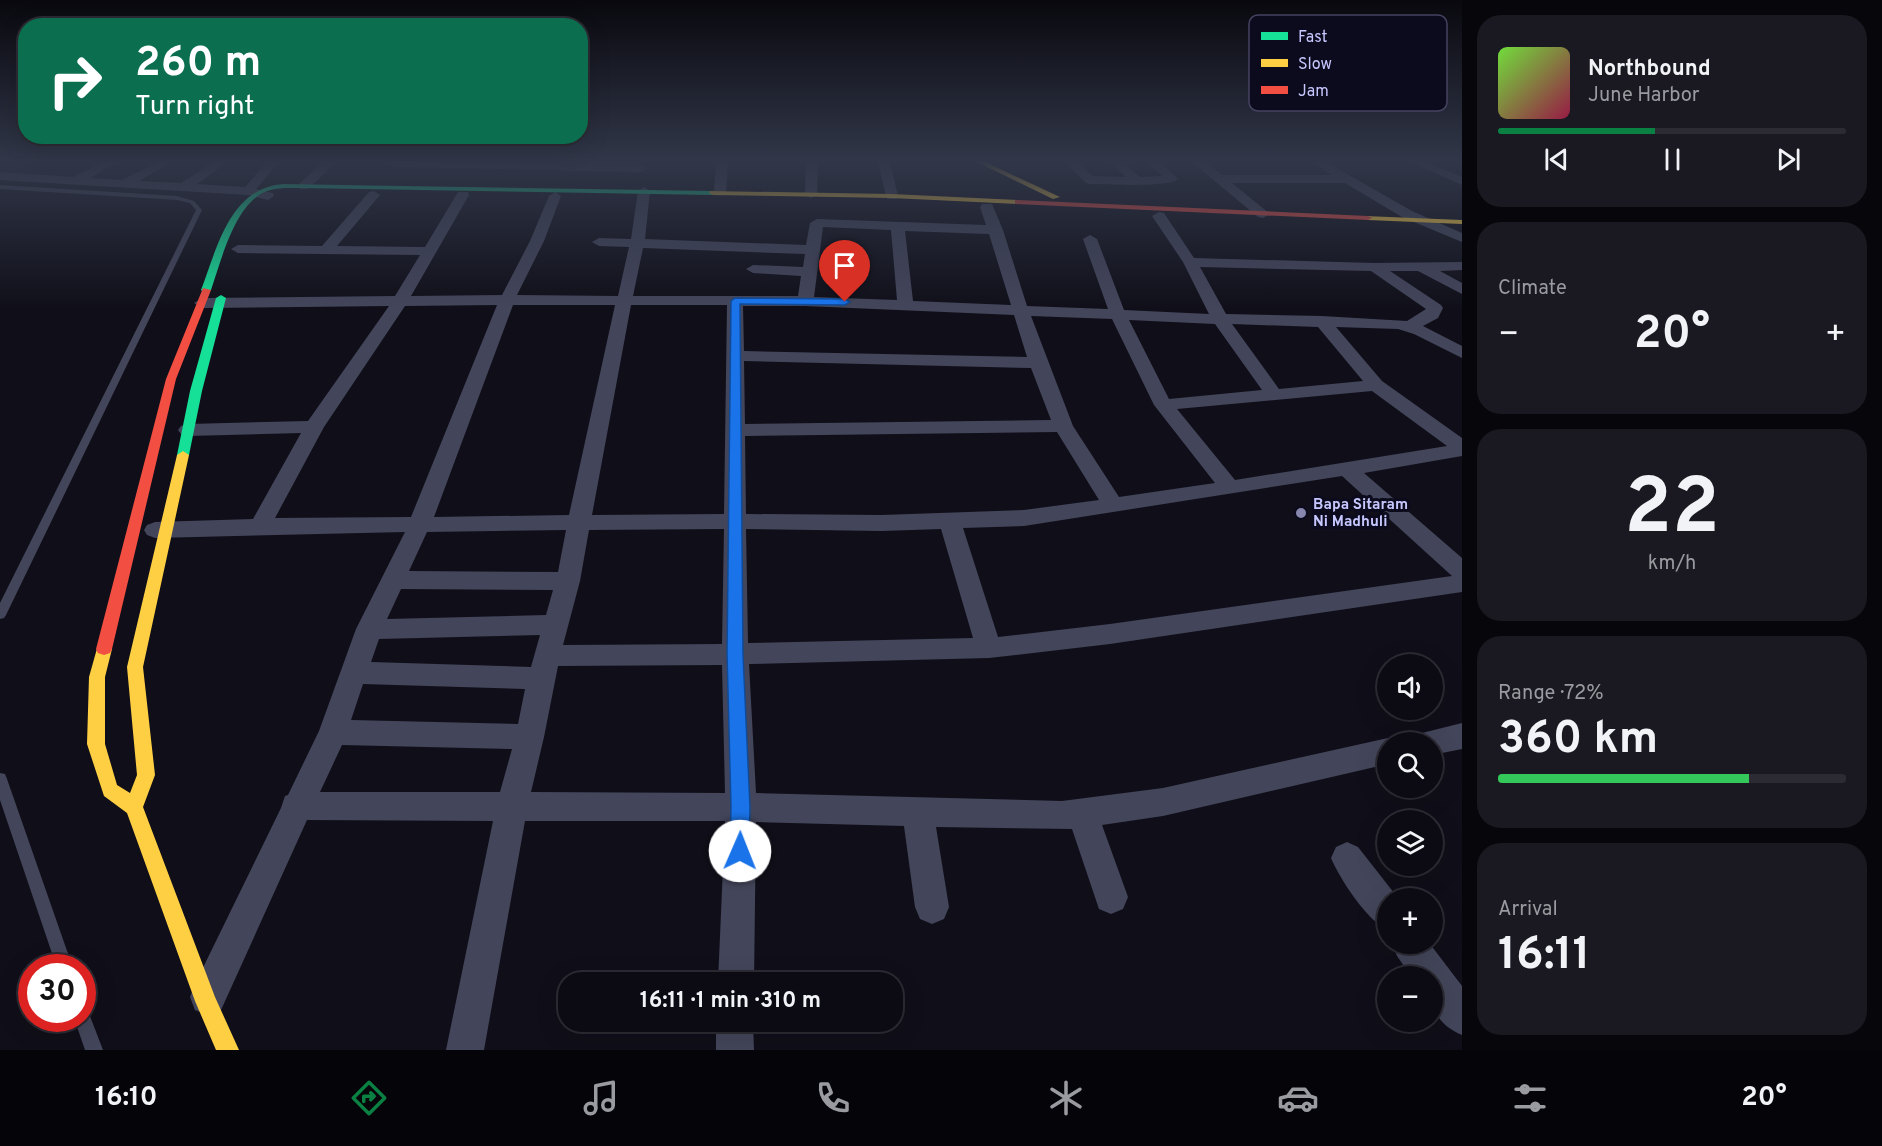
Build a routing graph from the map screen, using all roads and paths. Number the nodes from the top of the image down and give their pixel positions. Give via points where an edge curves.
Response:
1 (199, 211) edge
2 (240, 211) edge
3 (254, 211) edge
4 (360, 211) edge
5 (454, 211) edge
6 (549, 211) edge
7 (641, 211) edge
8 (989, 211) edge
9 (1066, 211) edge
10 (1205, 211) edge
11 (1259, 211) edge
12 (1405, 211) edge
13 (1086, 212) joint
14 (1263, 214) junction
15 (1159, 216) junction
16 (1423, 221) junction
17 (1462, 222) edge
18 (898, 227) junction
19 (1446, 229) junction
20 (996, 230) junction
21 (1462, 230) edge
22 (1462, 238) edge
23 (1090, 239) dead end
24 (241, 242) joint
25 (599, 242) dead end
26 (638, 243) junction
27 (814, 250) junction
28 (325, 251) junction
29 (430, 251) junction
30 (1190, 262) junction
31 (1462, 266) edge
32 (1374, 267) junction
33 (1420, 267) junction
34 (753, 269) dead end
35 (810, 272) junction
36 (227, 281) dead end
37 (1462, 289) edge
38 (507, 300) junction
39 (400, 301) junction
40 (735, 301) junction
41 (805, 301) junction
42 (220, 302) junction
43 (624, 302) junction
44 (200, 303) junction
45 (905, 304) junction
46 (1019, 309) junction
47 (1117, 313) junction
48 (1220, 319) junction
49 (1322, 321) junction
50 (1410, 326) junction
51 (1462, 353) edge
52 (734, 356) junction
53 (1038, 363) junction
54 (1376, 385) junction
55 (1275, 396) junction
56 (1163, 405) junction
57 (1063, 426) junction
58 (314, 427) junction
59 (188, 430) junction
60 (735, 430) junction
61 (1462, 449) edge
62 (1347, 469) junction
63 (1230, 488) junction
64 (1113, 504) junction
65 (736, 521) junction
66 (950, 522) junction
67 (579, 523) junction
68 (260, 526) junction
69 (420, 526) junction
70 (168, 529) junction
71 (133, 531) junction
72 (1462, 571) edge
73 (394, 580) junction
74 (568, 581) junction
75 (1462, 583) edge
76 (0, 615) edge
77 (557, 625) junction
78 (369, 629) junction
79 (989, 648) junction
80 (735, 654) junction
81 (545, 667) junction
82 (354, 673) junction
83 (333, 732) junction
84 (1462, 736) edge
85 (530, 737) junction
86 (1443, 740) edge
87 (1377, 754) edge
88 (0, 779) edge
89 (512, 805) junction
90 (296, 806) junction
91 (134, 807) junction
92 (741, 807) junction
93 (918, 812) junction
94 (1083, 814) junction
95 (1347, 858) dead end
96 (1111, 897) dead end
97 (1377, 898) edge
98 (932, 907) dead end
99 (60, 954) edge
100 (1416, 954) edge
101 (736, 972) edge
102 (206, 1001) junction
103 (1462, 1016) edge
104 (87, 1032) edge
105 (735, 1032) edge
106 (94, 1050) edge
107 (228, 1050) edge
108 (465, 1050) edge
109 (735, 1050) edge

1 - 76 lane
2 - 44 street
3 - 24 street
4 - 28 street
5 - 29 street
6 - 38 street
7 - 26 street
8 - 20 street
9 - 13 street
10 - 14 street
11 - 14 street
12 - 16 street
13 - 15 street
14 - 16 street
15 - 19 street
15 - 30 street
16 - 17 street
16 - 19 street
18 - 20 street
18 - 27 street via 817,222
18 - 45 street
19 - 21 street
19 - 22 street
20 - 46 street
23 - 47 street
24 - 28 street
25 - 26 street
26 - 27 street
26 - 43 street
27 - 35 street
28 - 29 street
29 - 39 street
30 - 32 street
30 - 48 street
31 - 33 street
32 - 33 street
32 - 50 street via 1435,308 1432,315
33 - 37 street
34 - 35 street
35 - 41 street
36 - 42 street
38 - 39 street
38 - 43 street
38 - 69 street
39 - 42 street
39 - 58 street
40 - 41 street
40 - 43 street
40 - 52 street
41 - 45 street
42 - 44 street
42 - 59 street
43 - 67 street
44 - 71 street via 171,379
45 - 46 street
46 - 47 street
46 - 53 street
47 - 48 street
47 - 56 street
48 - 49 street
48 - 55 street
49 - 50 street
49 - 54 street
50 - 51 street
52 - 53 street
52 - 60 street
53 - 57 street
54 - 55 street
54 - 61 street
55 - 56 street
56 - 63 street
57 - 60 street
57 - 64 street
58 - 59 street
58 - 68 street
59 - 70 street
60 - 65 street
61 - 62 street
62 - 63 street
62 - 72 street
63 - 64 street
64 - 66 street via 1024,518
65 - 66 street
65 - 67 street
65 - 80 street
66 - 79 street
67 - 69 street
67 - 74 street
68 - 69 street
68 - 70 street
69 - 73 street
70 - 71 street
70 - 91 street via 135,667 146,775
71 - 91 street via 97,677 95,710 96,744 110,790
73 - 74 street
73 - 78 street
74 - 77 street
75 - 79 street
77 - 78 street
77 - 81 street
78 - 82 street
79 - 80 street
80 - 81 street
80 - 92 street
81 - 82 street
81 - 85 street
82 - 83 street
83 - 85 street
83 - 90 street
84 - 86 street
85 - 89 street
87 - 94 street via 1163,802
88 - 99 lane
89 - 90 street
89 - 92 street
89 - 108 street
90 - 102 street
91 - 102 street
92 - 93 street
92 - 101 street
93 - 94 street
93 - 98 street
94 - 96 street
95 - 97 street
100 - 103 street
102 - 107 street
104 - 106 lane
105 - 109 street

